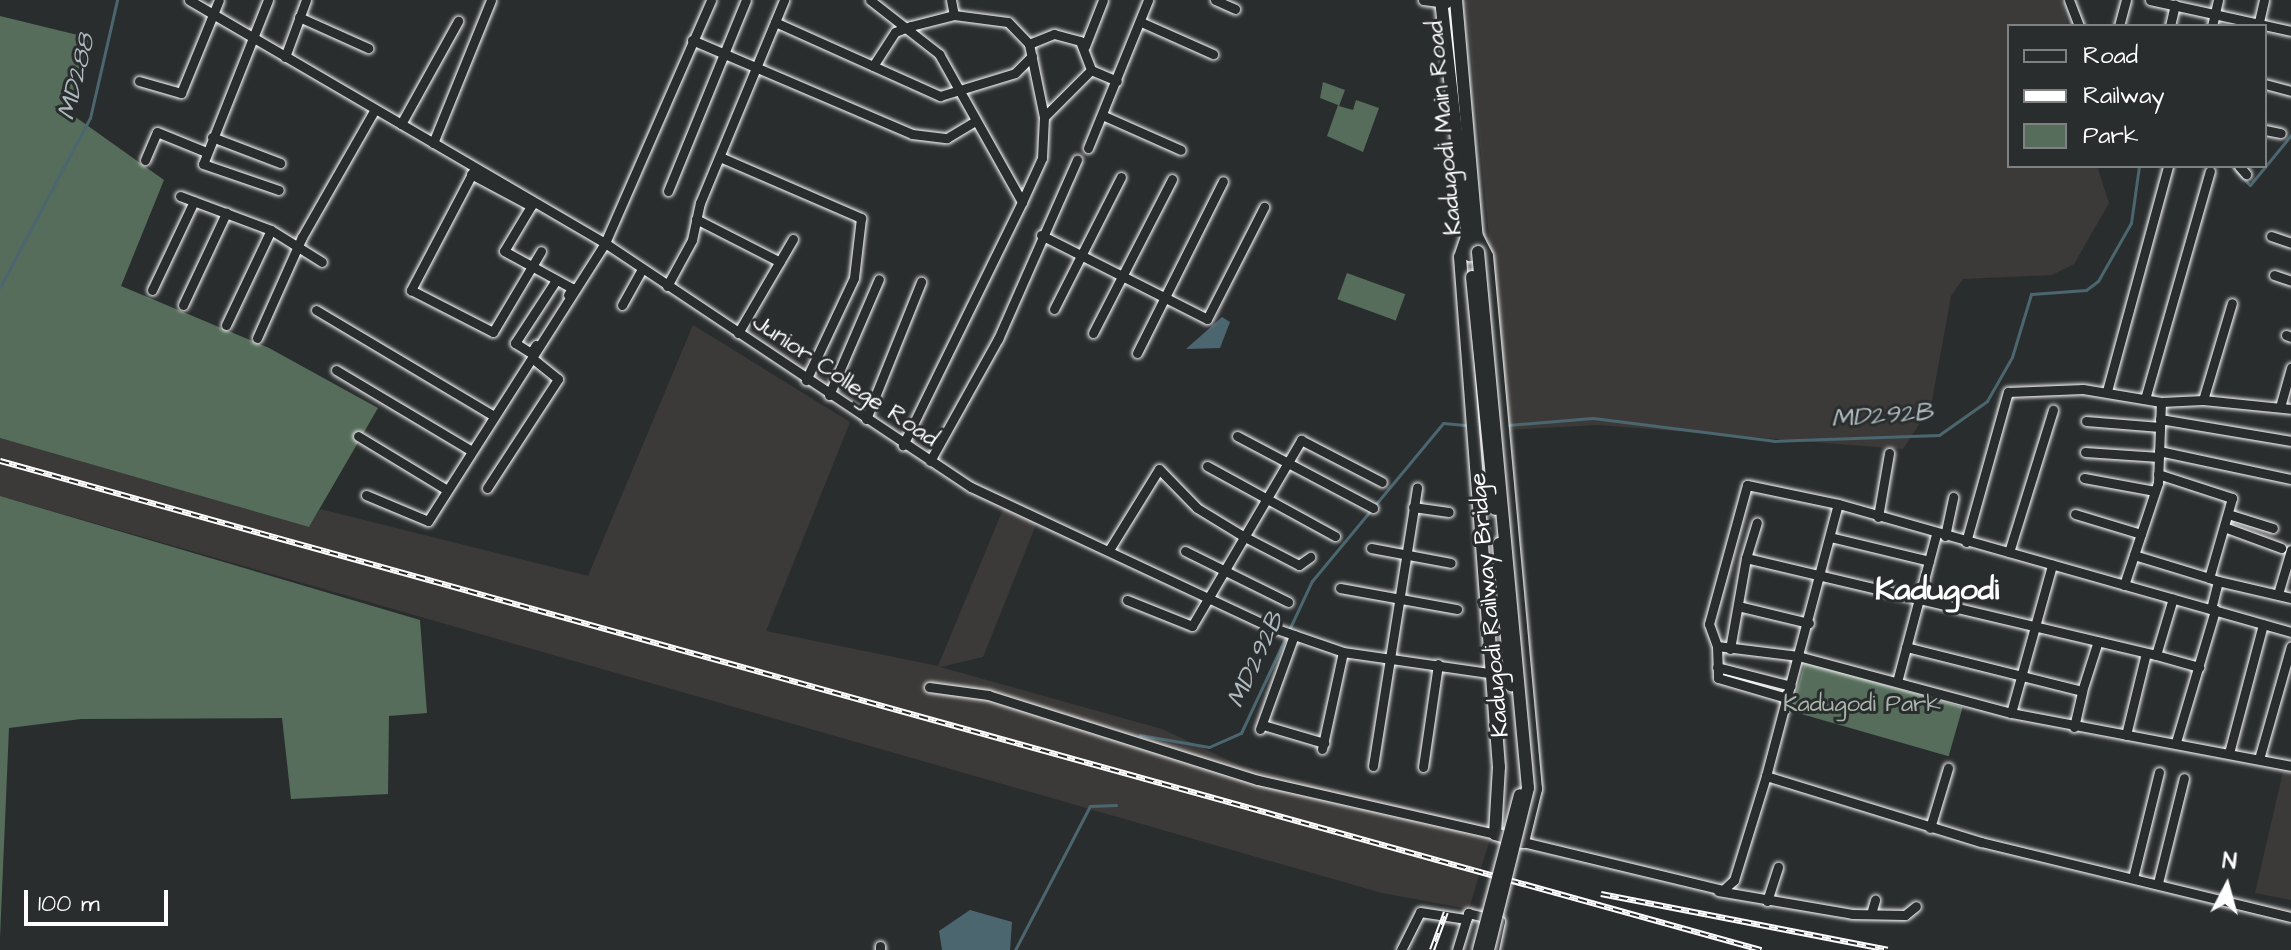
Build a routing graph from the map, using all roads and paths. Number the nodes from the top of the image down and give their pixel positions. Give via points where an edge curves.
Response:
1 (189, 0) edge
2 (219, 0) edge
3 (268, 0) edge
4 (306, 0) edge
5 (491, 0) edge
6 (711, 0) edge
7 (746, 0) edge
8 (784, 0) edge
9 (951, 0) edge
10 (1103, 0) edge
11 (1148, 0) edge
12 (1215, 0) edge
13 (1423, 0) edge
14 (2069, 0) edge
15 (2126, 0) edge
16 (2150, 0) edge
17 (2218, 0) edge
18 (2264, 0) edge
19 (875, 1) edge
20 (1456, 1) edge
21 (1441, 2) edge
22 (2164, 2) edge
23 (2175, 5) junction
24 (1235, 9) dead end
25 (2215, 14) junction
26 (954, 15) junction
27 (214, 16) junction
28 (299, 17) junction
29 (458, 21) dead end
30 (775, 22) junction
31 (1141, 22) junction
32 (2078, 24) edge
33 (2120, 24) edge
34 (2170, 24) edge
35 (2212, 24) edge
36 (2254, 24) edge
37 (2258, 24) edge
38 (911, 26) junction
39 (2267, 27) edge
40 (2291, 31) edge
41 (255, 40) junction
42 (692, 40) junction
43 (1029, 44) junction
44 (1085, 46) junction
45 (368, 48) dead end
46 (724, 53) junction
47 (1213, 54) dead end
48 (1032, 56) junction
49 (285, 57) junction
50 (757, 65) junction
51 (873, 66) junction
52 (1091, 70) junction
53 (139, 81) dead end
54 (1117, 81) junction
55 (2267, 85) edge
56 (961, 90) junction
57 (2291, 91) edge
58 (375, 109) junction
59 (1102, 115) junction
60 (1044, 117) junction
61 (975, 121) junction
62 (401, 124) junction
63 (2267, 130) edge
64 (2281, 133) dead end
65 (212, 137) junction
66 (433, 143) junction
67 (1088, 148) dead end
68 (1181, 150) dead end
69 (206, 152) junction
70 (720, 157) junction
71 (145, 160) dead end
72 (1077, 160) dead end
73 (280, 163) dead end
74 (2167, 168) edge
75 (473, 170) junction
76 (2210, 171) dead end
77 (1121, 177) dead end
78 (1172, 179) dead end
79 (1223, 181) dead end
80 (496, 184) junction
81 (279, 190) dead end
82 (668, 191) dead end
83 (180, 196) dead end
84 (194, 201) junction
85 (1022, 202) junction
86 (1264, 207) dead end
87 (226, 213) junction
88 (696, 219) junction
89 (271, 230) junction
90 (1041, 235) junction
91 (2271, 236) dead end
92 (1472, 237) junction
93 (793, 239) dead end
94 (605, 243) junction
95 (2291, 243) edge
96 (297, 246) junction
97 (541, 251) dead end
98 (1474, 254) junction
99 (1081, 255) junction
100 (322, 262) dead end
101 (780, 262) junction
102 (532, 267) junction
103 (642, 269) junction
104 (2274, 275) dead end
105 (1122, 276) junction
106 (879, 279) dead end
107 (556, 280) junction
108 (2291, 281) edge
109 (921, 282) dead end
110 (667, 286) junction
111 (152, 290) dead end
112 (1165, 297) junction
113 (2232, 303) dead end
114 (183, 305) dead end
115 (622, 305) dead end
116 (1054, 309) dead end
117 (316, 310) dead end
118 (226, 325) dead end
119 (738, 333) junction
120 (1093, 333) dead end
121 (257, 338) dead end
122 (1137, 353) dead end
123 (532, 358) junction
124 (2291, 368) edge
125 (336, 370) dead end
126 (806, 380) junction
127 (2107, 391) junction
128 (829, 395) junction
129 (2145, 399) junction
130 (2203, 400) junction
131 (2161, 402) junction
132 (2286, 408) edge
133 (2053, 410) dead end
134 (492, 415) junction
135 (866, 419) junction
136 (2086, 421) dead end
137 (2160, 423) junction
138 (358, 436) dead end
139 (1237, 436) dead end
140 (2291, 441) edge
141 (903, 445) junction
142 (470, 450) junction
143 (2085, 452) dead end
144 (1889, 453) dead end
145 (2159, 454) junction
146 (930, 461) junction
147 (1288, 462) junction
148 (1207, 466) dead end
149 (2158, 474) junction
150 (2084, 478) dead end
151 (2291, 479) edge
152 (1382, 482) dead end
153 (1417, 487) dead end
154 (487, 488) dead end
155 (447, 490) junction
156 (2155, 491) junction
157 (366, 495) dead end
158 (1267, 496) junction
159 (1953, 497) dead end
160 (1838, 504) junction
161 (1413, 507) junction
162 (1373, 508) dead end
163 (1449, 512) dead end
164 (2075, 514) dead end
165 (2228, 514) junction
166 (1878, 517) junction
167 (1757, 523) dead end
168 (2224, 527) junction
169 (2273, 528) dead end
170 (2141, 534) junction
171 (1940, 535) junction
172 (1243, 536) junction
173 (1335, 536) dead end
174 (1830, 537) junction
175 (1966, 542) junction
176 (1371, 548) dead end
177 (2286, 549) edge
178 (1109, 550) junction
179 (1185, 551) dead end
180 (2009, 552) junction
181 (1405, 555) junction
182 (2134, 555) junction
183 (1310, 557) dead end
184 (1746, 558) junction
185 (1929, 561) junction
186 (1451, 563) dead end
187 (2052, 565) junction
188 (1224, 570) junction
189 (1822, 572) junction
190 (2213, 579) junction
191 (2124, 585) junction
192 (1340, 588) dead end
193 (1920, 594) junction
194 (2278, 594) junction
195 (2173, 598) junction
196 (2291, 598) edge
197 (1127, 600) dead end
198 (1398, 600) junction
199 (1206, 602) junction
200 (1288, 602) dead end
201 (1738, 606) junction
202 (1457, 609) dead end
203 (2213, 610) junction
204 (1809, 623) junction
205 (2263, 624) junction
206 (2035, 625) junction
207 (2291, 632) edge
208 (1294, 635) junction
209 (2098, 641) junction
210 (1717, 646) junction
211 (2291, 646) edge
212 (1906, 647) junction
213 (1730, 649) junction
214 (1343, 652) junction
215 (2151, 654) junction
216 (1389, 655) junction
217 (1798, 656) junction
218 (1438, 664) junction
219 (1717, 667) junction
220 (2199, 667) junction
221 (1492, 672) junction
222 (2021, 677) junction
223 (1527, 678) junction
224 (1897, 682) junction
225 (1791, 686) junction
226 (929, 687) dead end
227 (2082, 691) junction
228 (1787, 698) junction
229 (2011, 713) junction
230 (2074, 727) junction
231 (2126, 735) junction
232 (2176, 742) junction
233 (2229, 753) junction
234 (2259, 759) junction
235 (1373, 766) dead end
236 (2291, 766) edge
237 (1423, 767) dead end
238 (1948, 768) dead end
239 (2159, 772) dead end
240 (1766, 776) junction
241 (2184, 778) dead end
242 (1930, 828) junction
243 (1495, 834) junction
244 (1523, 842) junction
245 (1778, 867) dead end
246 (2133, 878) junction
247 (2158, 883) junction
248 (1718, 891) junction
249 (1875, 900) dead end
250 (1767, 901) junction
251 (1916, 906) dead end
252 (1871, 914) junction
253 (2291, 917) edge
254 (1466, 919) junction
255 (1401, 950) edge
256 (1457, 950) edge
257 (1479, 950) edge
258 (1488, 950) edge
259 (1494, 950) edge

1 - 27 street, Junior College Road
2 - 27 street
3 - 41 street
4 - 28 street
5 - 66 street
6 - 42 street
7 - 46 street
8 - 30 street
9 - 26 street
10 - 44 street
11 - 31 street
12 - 24 street
13 - 21 street
14 - 32 street
15 - 33 street
16 - 22 street
17 - 25 street
18 - 37 street
19 - 38 street
20 - 21 street
20 - 92 main road, Kadugodi Main Road
21 - 92 main road
22 - 23 street
23 - 25 street
23 - 34 street
25 - 35 street
25 - 36 street
26 - 38 street
26 - 43 street via 1008,22
27 - 41 street, Junior College Road
27 - 53 street via 181,93
28 - 45 street
28 - 49 street
29 - 62 street
30 - 50 street
30 - 51 street
31 - 47 street
31 - 54 street
38 - 51 street via 895,32
38 - 56 street
39 - 40 street
41 - 49 street, Junior College Road
41 - 65 street
42 - 46 street
42 - 94 street
43 - 44 street via 1054,34
43 - 48 street
44 - 52 street
46 - 50 street
46 - 82 street
48 - 56 street via 1015,73
48 - 60 street
49 - 58 street, Junior College Road
50 - 61 street via 912,134 947,138
50 - 70 street
51 - 56 street
52 - 54 street
52 - 60 street
54 - 59 street
55 - 57 street
56 - 61 street
58 - 62 street, Junior College Road
58 - 96 street
59 - 67 street
59 - 68 street
60 - 85 street via 1038,173
61 - 85 street
62 - 66 street, Junior College Road
63 - 64 street
65 - 69 street
65 - 73 street
66 - 75 street, Junior College Road
69 - 71 street via 157,132
69 - 81 street via 203,164
70 - 88 street
70 - 126 street via 861,218 854,278
72 - 90 street
74 - 127 street
75 - 80 street, Junior College Road
75 - 102 street via 411,290 493,332
76 - 129 street
77 - 99 street
78 - 105 street
79 - 112 street
80 - 94 street, Junior College Road
80 - 102 street via 531,206 504,251
83 - 84 street
84 - 87 street
84 - 111 street
85 - 141 street
86 - 112 street via 1207,319
87 - 89 street
87 - 114 street
88 - 101 street
88 - 110 street
89 - 96 street
89 - 118 street
90 - 99 street
90 - 146 street via 998,339
91 - 95 street
92 - 98 main road, Kadugodi Main Road
92 - 221 main road via 1460,257
92 - 223 main road via 1487,256
93 - 101 street
94 - 103 street, Junior College Road
94 - 123 street
96 - 100 street
96 - 121 street
97 - 102 street
98 - 257 main road, bridge via 1520,788
98 - 258 main road, Kadugodi Railway Bridge, bridge via 1528,788
99 - 105 street
99 - 116 street
101 - 119 street
102 - 107 street
103 - 110 street, Junior College Road
103 - 115 street
104 - 108 street
105 - 112 street
105 - 120 street
106 - 128 street
107 - 107 street via 572,288 531,353 515,343
109 - 135 street
110 - 119 street, Junior College Road
112 - 122 street
113 - 130 street
117 - 134 street
119 - 126 street, Junior College Road
123 - 134 street
123 - 154 street via 558,379
124 - 132 street
125 - 142 street
126 - 128 street, Junior College Road
127 - 129 street
127 - 175 street via 2008,392
128 - 135 street, Junior College Road
129 - 131 street
130 - 131 street
130 - 132 street
131 - 137 street
133 - 180 street
134 - 142 street
135 - 141 street, Junior College Road
136 - 137 street
137 - 140 street
137 - 145 street
138 - 155 street
139 - 147 street
141 - 146 street, Junior College Road
142 - 155 street
143 - 145 street
144 - 166 street
145 - 149 street
145 - 151 street
146 - 178 street, Junior College Road
147 - 152 street via 1301,440
147 - 158 street
147 - 162 street
148 - 158 street
149 - 156 street
149 - 165 street via 2231,496
150 - 156 street
153 - 161 street
155 - 157 street via 425,523
156 - 170 street
158 - 172 street
158 - 173 street
159 - 171 street
160 - 166 street
160 - 174 street
160 - 210 street via 1747,485 1719,568 1709,624
161 - 163 street
161 - 181 street
164 - 170 street
165 - 168 street
165 - 169 street
166 - 171 street
167 - 184 street
168 - 177 street
168 - 190 street
170 - 182 street
171 - 175 street
171 - 185 street
172 - 178 street via 1197,508 1159,469
172 - 183 street via 1299,565
172 - 188 street
174 - 185 street
174 - 189 street
175 - 180 street
176 - 181 street
177 - 194 street
178 - 199 street, Junior College Road
179 - 188 street
180 - 187 street
181 - 186 street
181 - 198 street
182 - 190 street
182 - 191 street
184 - 189 street
184 - 201 street
185 - 193 street
187 - 191 street
187 - 206 street
188 - 199 street
188 - 200 street
189 - 193 street
189 - 204 street
190 - 194 street
190 - 203 street
191 - 195 street
192 - 198 street
193 - 206 street
193 - 212 street
194 - 196 street
195 - 203 street
195 - 215 street
197 - 199 street via 1186,627
198 - 202 street
198 - 216 street
199 - 208 street, Junior College Road
201 - 204 street
201 - 213 street
203 - 205 street
203 - 220 street
204 - 217 street
205 - 207 street
205 - 233 street
206 - 209 street
206 - 222 street
208 - 214 street, Junior College Road
208 - 214 street via 1261,727 1323,746
209 - 215 street
209 - 227 street
210 - 213 street
210 - 219 street
211 - 234 street
212 - 222 street
212 - 224 street
213 - 217 street
214 - 216 street, Junior College Road
215 - 220 street
215 - 231 street
216 - 218 street, Junior College Road
216 - 235 street
217 - 224 street
217 - 225 street
218 - 221 street, Junior College Road
218 - 237 street
219 - 225 street
219 - 228 street via 1718,678
220 - 232 street
221 - 223 street, Junior College Road
221 - 243 main road
222 - 227 street
222 - 229 street
223 - 244 main road via 1536,789
224 - 229 street
225 - 228 street
226 - 243 street via 988,695 1258,780
227 - 230 street
228 - 240 street
229 - 230 street
230 - 231 street
231 - 232 street
232 - 233 street
233 - 234 street
234 - 236 street
238 - 242 street
239 - 246 street
240 - 242 street
240 - 248 street via 1734,880
241 - 247 street
242 - 246 street
243 - 244 main road
244 - 248 street
245 - 250 street
246 - 247 street
247 - 253 street
248 - 250 street
249 - 252 street
250 - 252 street
251 - 252 street via 1905,915
254 - 255 street via 1423,911
254 - 256 street
254 - 259 street via 1468,913 1500,921

